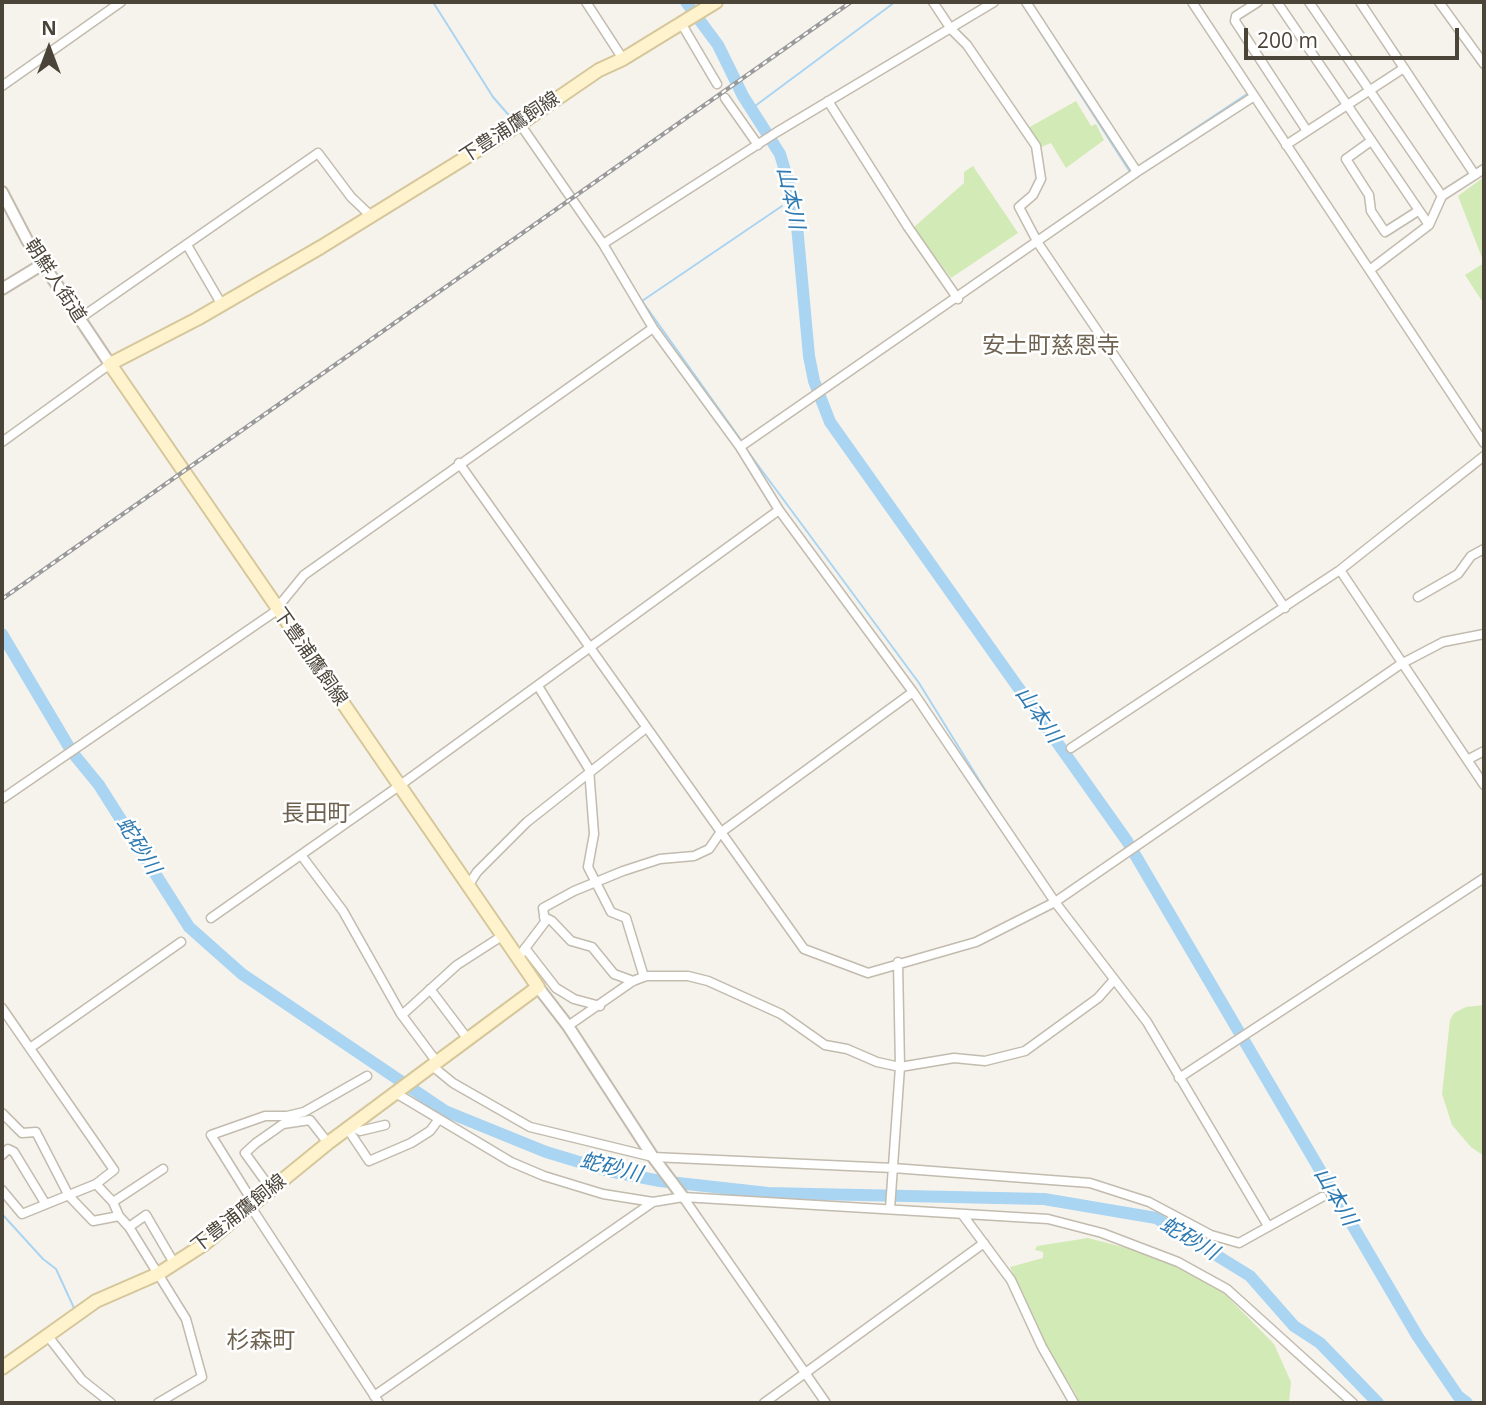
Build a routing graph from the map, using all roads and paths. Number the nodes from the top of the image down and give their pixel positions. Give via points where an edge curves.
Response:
1 (121, 2) edge
2 (586, 2) edge
3 (716, 2) edge
4 (933, 2) edge
5 (993, 2) edge
6 (1027, 2) edge
7 (1192, 2) edge
8 (1258, 2) edge
9 (1277, 2) edge
10 (1309, 2) edge
11 (1360, 2) edge
12 (1440, 2) edge
13 (684, 21) junction
14 (951, 29) junction
15 (623, 59) junction
16 (1484, 64) edge
17 (1404, 68) junction
18 (718, 84) dead end
19 (2, 86) edge
20 (1369, 91) junction
21 (1253, 97) junction
22 (725, 98) dead end
23 (828, 101) junction
24 (1347, 106) junction
25 (520, 124) junction
26 (1307, 131) junction
27 (1371, 141) junction
28 (760, 144) junction
29 (1286, 145) junction
30 (1484, 169) edge
31 (1137, 172) junction
32 (1475, 175) junction
33 (1442, 196) junction
34 (3, 198) edge
35 (1418, 211) junction
36 (372, 217) junction
37 (1429, 225) junction
38 (1038, 243) junction
39 (603, 244) junction
40 (187, 245) junction
41 (43, 264) junction
42 (1371, 269) junction
43 (2, 289) edge
44 (958, 299) junction
45 (222, 305) junction
46 (79, 319) junction
47 (653, 328) junction
48 (110, 364) junction
49 (2, 442) edge
50 (1484, 443) edge
51 (740, 447) junction
52 (1484, 456) edge
53 (460, 463) junction
54 (779, 510) junction
55 (1484, 549) edge
56 (1340, 570) junction
57 (1418, 597) dead end
58 (1284, 608) junction
59 (277, 609) junction
60 (1484, 634) edge
61 (590, 646) junction
62 (1401, 664) junction
63 (538, 686) junction
64 (913, 692) junction
65 (646, 727) junction
66 (1071, 748) dead end
67 (1484, 751) edge
68 (1467, 760) junction
69 (589, 769) junction
70 (1484, 785) edge
71 (399, 786) junction
72 (2, 799) edge
73 (720, 833) junction
74 (301, 855) junction
75 (1484, 878) edge
76 (596, 882) junction
77 (468, 886) junction
78 (1055, 902) junction
79 (544, 917) junction
80 (211, 918) dead end
81 (502, 936) junction
82 (181, 942) dead end
83 (521, 953) junction
84 (898, 962) junction
85 (644, 977) junction
86 (633, 981) junction
87 (1113, 981) junction
88 (538, 987) junction
89 (556, 988) junction
90 (430, 989) junction
91 (600, 1006) junction
92 (2, 1008) edge
93 (402, 1015) junction
94 (568, 1026) junction
95 (467, 1038) junction
96 (30, 1048) junction
97 (434, 1063) junction
98 (900, 1068) junction
99 (367, 1076) dead end
100 (1179, 1078) junction
101 (394, 1092) junction
102 (2, 1113) edge
103 (439, 1119) junction
104 (385, 1125) dead end
105 (349, 1127) junction
106 (327, 1143) junction
107 (2, 1155) edge
108 (653, 1157) junction
109 (163, 1168) dead end
110 (893, 1168) junction
111 (96, 1184) junction
112 (271, 1189) junction
113 (2, 1190) edge
114 (69, 1196) junction
115 (683, 1197) junction
116 (1322, 1197) dead end
117 (113, 1202) junction
118 (653, 1202) junction
119 (45, 1203) junction
120 (253, 1205) junction
121 (890, 1209) junction
122 (962, 1214) junction
123 (119, 1216) junction
124 (1268, 1226) junction
125 (129, 1227) junction
126 (984, 1243) junction
127 (174, 1264) junction
128 (158, 1274) junction
129 (47, 1335) junction
130 (2, 1368) edge
131 (804, 1373) junction
132 (169, 1400) edge
133 (376, 1400) edge
134 (1347, 1402) edge
135 (111, 1403) edge
136 (158, 1403) edge
137 (764, 1403) edge
138 (825, 1403) edge
139 (1074, 1403) edge

1 - 19 street
2 - 15 street
3 - 13 main road, 下豊浦鷹飼線
4 - 14 street
5 - 14 street
6 - 31 street
7 - 21 street
8 - 26 street via 1235,21
9 - 24 street
10 - 20 street
11 - 17 street
12 - 16 street
13 - 15 main road, 下豊浦鷹飼線
13 - 18 street
14 - 23 street
14 - 38 street via 1036,146 1041,179 1033,195 1019,206
15 - 25 main road, 下豊浦鷹飼線 via 599,70
17 - 20 street
17 - 32 street
20 - 24 street
20 - 33 street
21 - 29 street
21 - 31 street
22 - 28 street
23 - 28 street
23 - 44 street
24 - 26 street
24 - 27 street
25 - 36 main road, 下豊浦鷹飼線
25 - 39 street
26 - 29 street
27 - 35 street
27 - 35 street via 1346,159 1385,232
28 - 39 street
29 - 42 street
30 - 32 street
31 - 38 street
32 - 33 street
33 - 37 street
34 - 41 street, 朝鮮人街道
35 - 37 street
36 - 40 street via 318,153
36 - 45 main road, 下豊浦鷹飼線
37 - 42 street
38 - 44 street
38 - 58 street
39 - 47 street
40 - 45 street
40 - 46 street
41 - 43 street
41 - 46 street, 朝鮮人街道
42 - 50 street
44 - 51 street
45 - 48 main road, 下豊浦鷹飼線
46 - 48 street, 朝鮮人街道
47 - 51 street
47 - 53 street
48 - 49 street
48 - 59 main road, 下豊浦鷹飼線
51 - 54 street
52 - 56 street
53 - 59 street via 303,575
53 - 61 street
54 - 61 street
54 - 64 street
55 - 57 street via 1471,556 1458,574
56 - 58 street
56 - 62 street
58 - 66 street
59 - 71 main road, 下豊浦鷹飼線
59 - 72 street
60 - 62 street via 1444,642
61 - 63 street
61 - 65 street
62 - 68 street
62 - 78 street
63 - 69 street
63 - 71 street
64 - 73 street
64 - 78 street
65 - 69 street
65 - 73 street
67 - 68 street
68 - 70 street
69 - 76 street via 594,834 588,867
69 - 77 street via 527,822
71 - 74 street
71 - 77 main road, 下豊浦鷹飼線
73 - 76 street via 709,849 694,856 660,859
73 - 84 street via 804,949 868,973
74 - 80 street
74 - 93 street via 343,911
75 - 100 street
76 - 79 street via 543,908
76 - 85 street via 611,912 626,918
77 - 81 main road, 下豊浦鷹飼線
78 - 84 street via 976,942
78 - 87 street
79 - 83 street via 545,922
79 - 86 street via 571,941 592,947 614,974
81 - 83 main road, 下豊浦鷹飼線
81 - 90 street
82 - 96 street
83 - 88 main road, 下豊浦鷹飼線
83 - 89 street
84 - 98 street
85 - 86 street
85 - 98 street via 671,975 708,981 780,1014 825,1045
86 - 91 street
87 - 98 street via 1098,998 1025,1051 1002,1059 954,1058
87 - 100 street via 1147,1022
88 - 89 street
88 - 94 street
88 - 95 main road, 下豊浦鷹飼線
89 - 91 street
90 - 93 street
90 - 95 street
91 - 94 street
92 - 96 street
93 - 97 street
94 - 108 street
95 - 97 main road, 下豊浦鷹飼線
96 - 111 street via 114,1170
97 - 101 main road, 下豊浦鷹飼線
97 - 108 street via 453,1083 530,1127
98 - 110 street
99 - 120 street via 304,1112 264,1116 211,1135
100 - 124 street
101 - 103 street
101 - 105 main road, 下豊浦鷹飼線
102 - 114 street via 22,1133 36,1132
103 - 105 street via 411,1143 372,1161 367,1160
103 - 118 street via 544,1176 603,1194
104 - 105 street via 360,1130
105 - 106 main road, 下豊浦鷹飼線
106 - 112 main road, 下豊浦鷹飼線
106 - 112 street via 310,1120 283,1124 256,1143 245,1153
107 - 119 street via 8,1149 15,1152
108 - 110 street
108 - 115 street
109 - 117 street
110 - 121 street
110 - 124 street via 1090,1183 1149,1202 1211,1235 1239,1243
111 - 114 street
111 - 117 street
112 - 120 main road, 下豊浦鷹飼線
113 - 119 street via 22,1213
114 - 119 street
114 - 123 street via 93,1221
115 - 118 street
115 - 121 street
115 - 131 street
116 - 124 street
117 - 123 street
118 - 133 street
120 - 127 main road, 下豊浦鷹飼線
120 - 133 street
121 - 122 street
122 - 126 street
122 - 134 street via 1048,1219 1102,1233 1178,1262 1227,1289
123 - 125 street
125 - 127 street via 146,1215
125 - 128 street
126 - 131 street
126 - 139 street via 1010,1280
127 - 128 main road, 下豊浦鷹飼線
128 - 129 main road, 下豊浦鷹飼線 via 96,1301
128 - 132 street via 186,1319 201,1377
129 - 130 main road, 下豊浦鷹飼線
129 - 135 street via 82,1380
131 - 137 street
131 - 138 street
132 - 136 street

